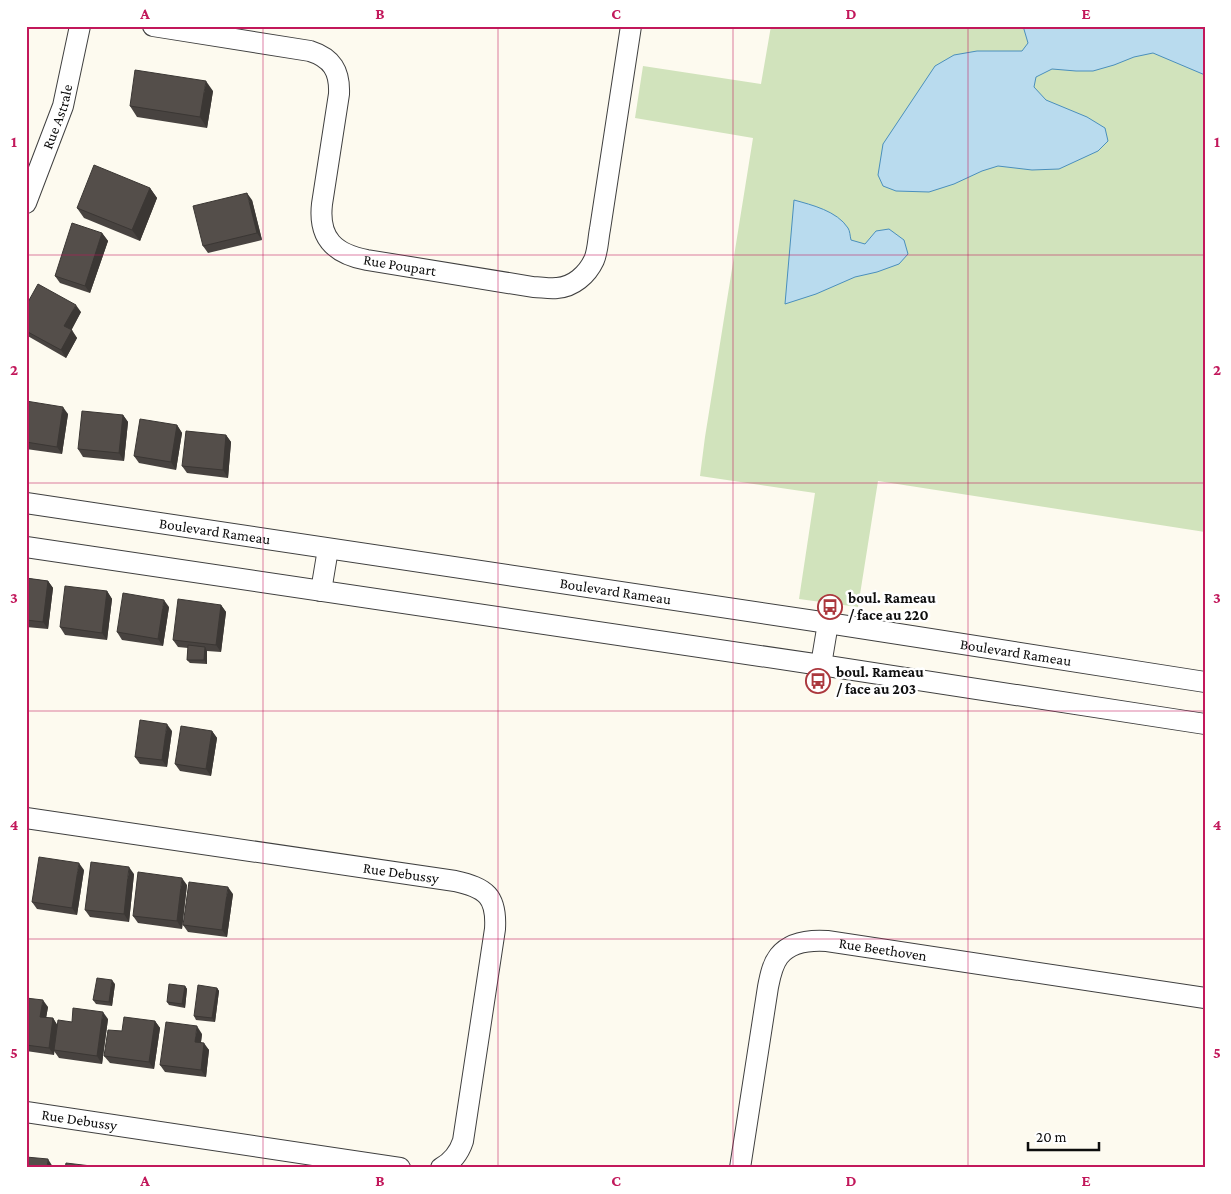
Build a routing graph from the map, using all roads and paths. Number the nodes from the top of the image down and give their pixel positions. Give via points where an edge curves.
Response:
1 (80, 26) edge
2 (153, 26) edge
3 (631, 26) edge
4 (26, 203) edge
5 (26, 503) edge
6 (26, 547) edge
7 (328, 549) junction
8 (321, 591) junction
9 (828, 623) junction
10 (821, 665) junction
11 (1205, 682) edge
12 (1205, 724) edge
13 (26, 818) edge
14 (1205, 998) edge
15 (26, 1112) edge
16 (400, 1168) edge
17 (441, 1168) edge
18 (740, 1168) edge

1 - 4 street, Rue Astrale via 63,106
2 - 3 street, Rue Poupart via 310,51 328,60 338,79 339,94 321,218 324,232 335,248 354,258 557,288 579,279 594,261
5 - 7 street, Boulevard Rameau
6 - 8 street
7 - 8 street
7 - 9 street, Boulevard Rameau
8 - 10 street
9 - 10 street
9 - 11 street, Boulevard Rameau
10 - 12 street
13 - 17 street, Rue Debussy via 455,881 482,890 494,906 495,929 463,1141 453,1159
14 - 18 street, Rue Beethoven via 827,941 802,942 779,956 772,970
15 - 16 street, Rue Debussy

